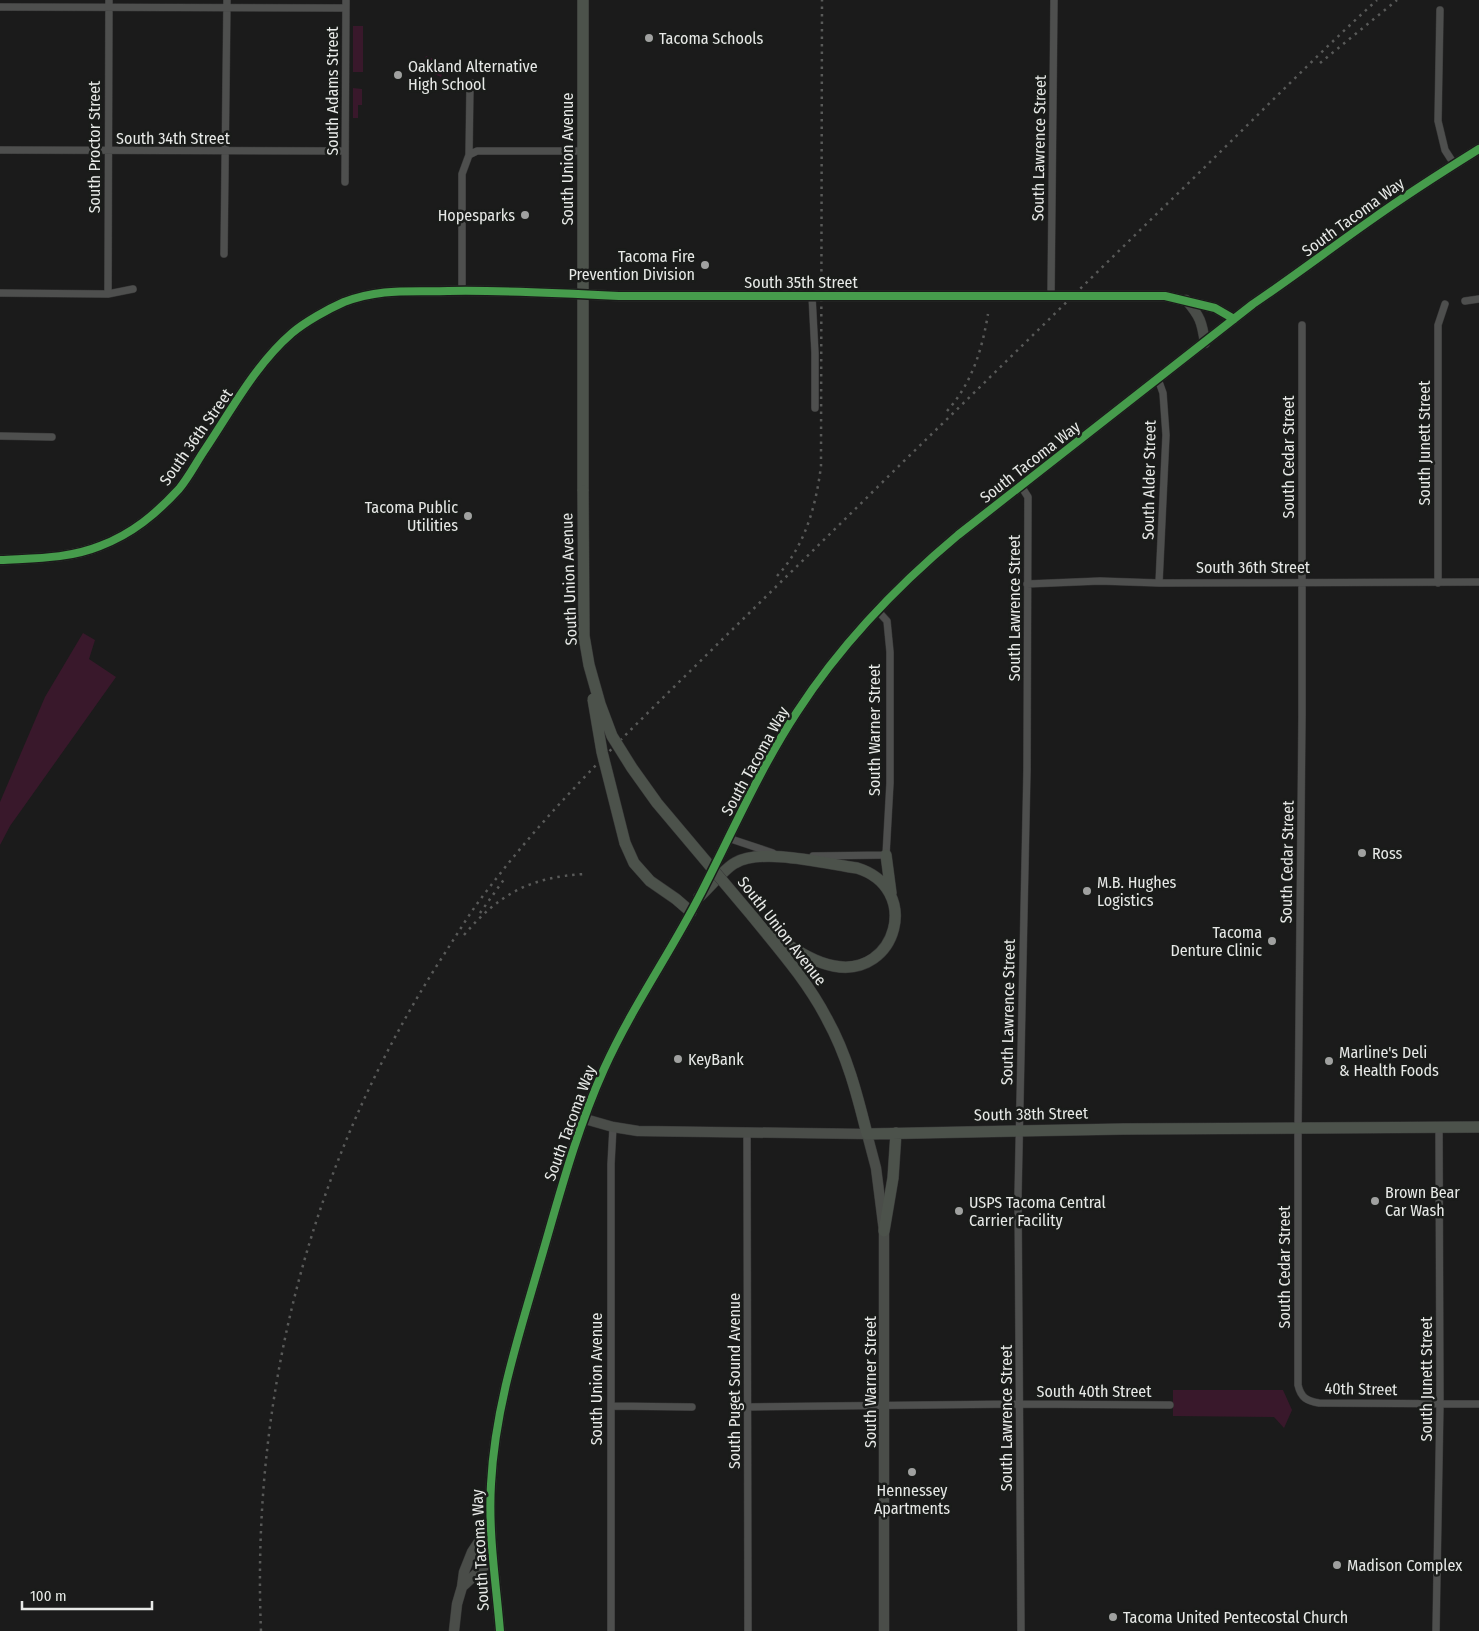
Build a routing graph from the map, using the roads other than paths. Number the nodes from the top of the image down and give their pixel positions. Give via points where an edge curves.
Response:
1 (583, 0) edge
2 (1054, 0) edge
3 (109, 4) edge
4 (227, 4) edge
5 (346, 4) edge
6 (0, 8) edge
7 (1440, 10) dead end
8 (472, 83) dead end
9 (1479, 149) edge
10 (0, 150) edge
11 (108, 151) junction
12 (345, 151) junction
13 (583, 151) junction
14 (226, 152) junction
15 (469, 155) junction
16 (1454, 164) junction
17 (345, 182) dead end
18 (224, 254) dead end
19 (133, 290) dead end
20 (462, 290) junction
21 (0, 293) edge
22 (108, 294) junction
23 (583, 294) junction
24 (364, 295) joint
25 (812, 296) junction
26 (1051, 296) junction
27 (1479, 299) edge
28 (1186, 300) junction
29 (1465, 301) dead end
30 (1444, 304) dead end
31 (1234, 319) junction
32 (1302, 325) dead end
33 (1204, 342) junction
34 (1158, 379) junction
35 (815, 408) dead end
36 (0, 436) edge
37 (52, 437) dead end
38 (1021, 486) junction
39 (0, 560) edge
40 (1301, 582) junction
41 (1479, 582) edge
42 (1160, 583) junction
43 (1438, 583) junction
44 (1027, 584) junction
45 (877, 610) junction
46 (589, 665) junction
47 (728, 838) junction
48 (886, 854) junction
49 (785, 856) junction
50 (891, 894) junction
51 (699, 897) junction
52 (691, 912) junction
53 (763, 930) junction
54 (584, 1118) junction
55 (613, 1127) junction
56 (1439, 1127) junction
57 (1479, 1127) edge
58 (1298, 1129) junction
59 (1020, 1130) junction
60 (747, 1132) junction
61 (896, 1133) junction
62 (867, 1134) junction
63 (884, 1232) junction
64 (1304, 1398) joint
65 (1020, 1404) junction
66 (1440, 1404) junction
67 (1479, 1404) edge
68 (612, 1406) junction
69 (885, 1406) junction
70 (1170, 1406) dead end
71 (692, 1407) dead end
72 (747, 1407) junction
73 (490, 1525) junction
74 (493, 1558) junction
75 (462, 1587) junction
76 (454, 1631) edge
77 (500, 1631) edge
78 (611, 1631) edge
79 (748, 1631) edge
80 (884, 1631) edge
81 (1021, 1631) edge
82 (1436, 1631) edge

1 - 13 main road, South Union Avenue
2 - 26 street, South Lawrence Street
3 - 4 street
3 - 6 street
3 - 11 street, South Proctor Street
4 - 5 street
4 - 14 street
5 - 12 street, South Adams Street
7 - 16 street via 1438,121 1445,150
8 - 15 street
9 - 16 street, South Tacoma Way
10 - 11 street, South 34th Street
11 - 14 street, South 34th Street
11 - 22 street, South Proctor Street
12 - 14 street, South 34th Street
12 - 17 street, South Adams Street
13 - 15 street via 477,151
13 - 23 main road, South Union Avenue
14 - 18 street
15 - 20 street via 462,174
16 - 31 street, South Tacoma Way
19 - 22 street
20 - 23 street, South 35th Street
20 - 24 street, South 35th Street via 392,290
21 - 22 street
23 - 25 street, South 35th Street
23 - 46 main road, South Union Avenue, bridge via 583,617
24 - 39 street, South 36th Street via 326,311 292,332 257,373 180,487 140,525 104,545 73,555
25 - 26 street, South 35th Street
25 - 35 street
26 - 28 street, South 35th Street via 1165,296
27 - 29 street
28 - 31 street, South 35th Street via 1215,308
28 - 33 street via 1202,323
30 - 43 street, South Junett Street via 1438,325
31 - 33 street, South Tacoma Way
32 - 40 street, South Cedar Street
33 - 34 street, South Tacoma Way
34 - 38 street, South Tacoma Way
34 - 42 street, South Alder Street via 1163,393 1166,435
36 - 37 street
38 - 44 street, South Lawrence Street via 1028,498
38 - 45 street, South Tacoma Way via 942,548
40 - 42 street, South 36th Street
40 - 43 street, South 36th Street
40 - 58 street, South Cedar Street
41 - 43 street, South 36th Street
42 - 44 street, South 36th Street
44 - 59 street, South Lawrence Street
45 - 47 street, South Tacoma Way via 797,712
45 - 48 street, South Warner Street via 887,621 890,652 890,783
46 - 52 main road, bridge via 602,752 625,843 634,862 650,881
46 - 53 main road, South Union Avenue, bridge via 612,736 632,768
47 - 49 street
47 - 51 street, South Tacoma Way
48 - 49 street
48 - 50 main road
49 - 50 main road via 867,871 877,877
49 - 51 main road via 747,858 734,863
50 - 53 main road via 896,915 890,940 879,954 864,964 844,967 818,961
51 - 52 street, South Tacoma Way
52 - 54 street, South Tacoma Way via 625,1025
53 - 62 main road, South Union Avenue via 827,1018 853,1077
54 - 55 street, South 38th Street
54 - 73 street, South Tacoma Way via 508,1374 494,1439
55 - 60 street, South 38th Street via 638,1131
55 - 68 street, South Union Avenue
56 - 57 main road, South 38th Street
56 - 58 main road, South 38th Street
56 - 66 street, South Junett Street
58 - 59 main road, South 38th Street
58 - 64 street, South Cedar Street via 1297,1377 1298,1388
59 - 61 main road, South 38th Street
59 - 65 street, South Lawrence Street
60 - 62 street, South 38th Street
60 - 72 street, South Puget Sound Avenue
61 - 62 main road, South 38th Street
61 - 63 main road via 894,1178
62 - 63 street, South Warner Street via 876,1168
63 - 69 street, South Warner Street
64 - 66 street, 40th Street via 1319,1403
65 - 69 street, South 40th Street
65 - 70 street, South 40th Street
65 - 81 street, South Lawrence Street
66 - 67 street, 40th Street
66 - 82 street, South Junett Street
68 - 71 street
68 - 78 street, South Union Avenue
69 - 72 street, South 40th Street
69 - 80 street, South Warner Street
72 - 79 street, South Puget Sound Avenue
73 - 74 street, South Tacoma Way
73 - 75 street via 472,1552
74 - 75 street
74 - 77 street, South Tacoma Way
75 - 76 street

